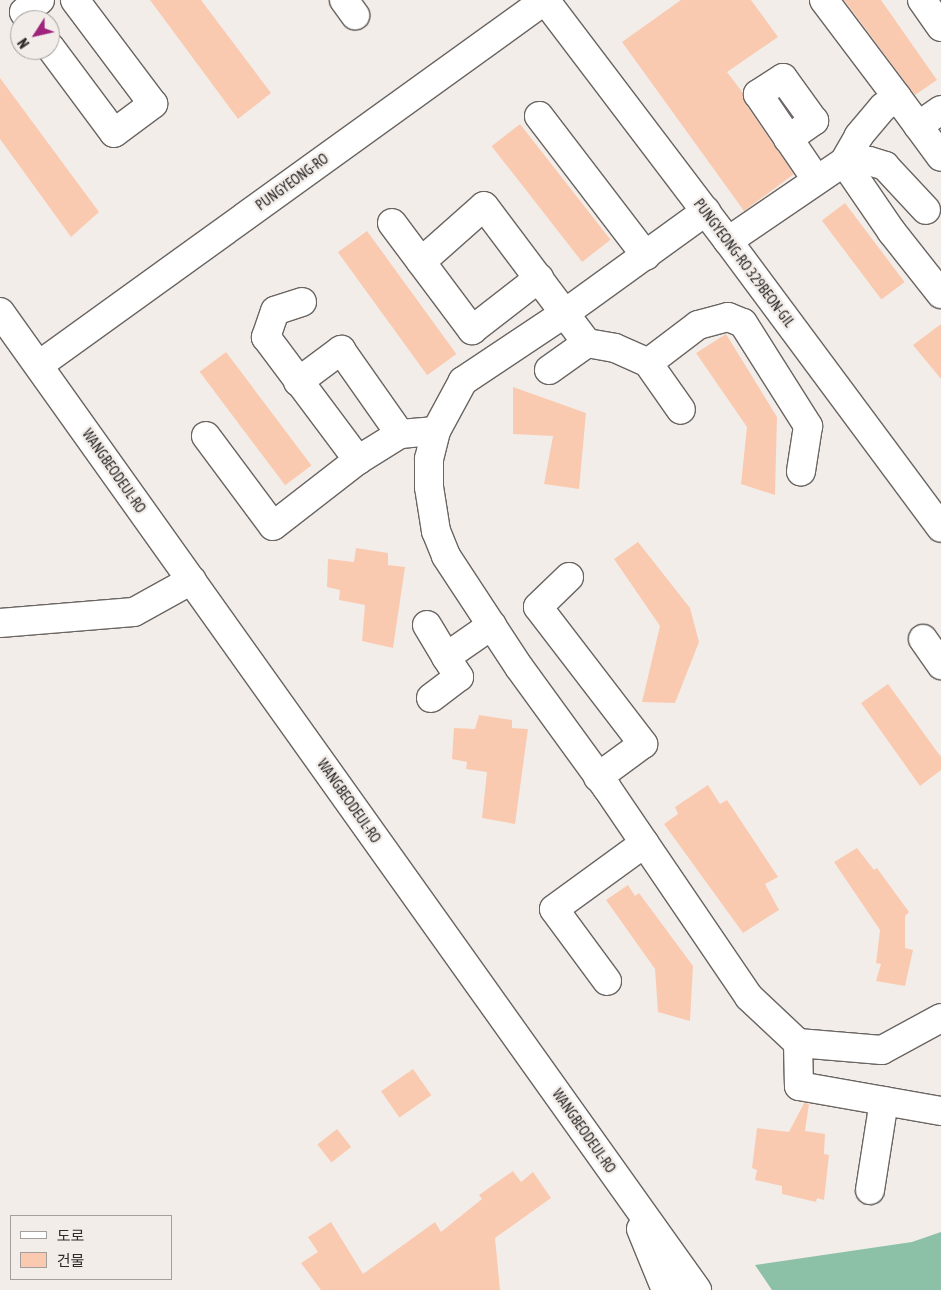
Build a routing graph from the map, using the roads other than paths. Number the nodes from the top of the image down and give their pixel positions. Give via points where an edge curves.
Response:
1 (40, 0) edge
2 (75, 0) edge
3 (545, 0) edge
4 (824, 0) edge
5 (922, 0) edge
6 (27, 10) edge
7 (941, 27) edge
8 (59, 60) edge
9 (897, 97) junction
10 (941, 110) edge
11 (539, 116) dead end
12 (918, 126) junction
13 (788, 139) dead end
14 (941, 157) edge
15 (846, 164) junction
16 (816, 180) junction
17 (926, 210) dead end
18 (706, 211) junction
19 (392, 223) dead end
20 (728, 241) junction
21 (646, 256) junction
22 (421, 262) junction
23 (539, 278) junction
24 (936, 279) edge
25 (302, 302) dead end
26 (0, 312) edge
27 (565, 314) junction
28 (588, 343) junction
29 (648, 364) junction
30 (39, 365) junction
31 (549, 370) dead end
32 (298, 382) junction
33 (681, 410) dead end
34 (436, 431) junction
35 (400, 434) junction
36 (206, 436) dead end
37 (358, 460) junction
38 (801, 470) dead end
39 (941, 528) edge
40 (569, 577) dead end
41 (192, 580) junction
42 (0, 623) edge
43 (427, 625) dead end
44 (492, 625) junction
45 (923, 639) dead end
46 (446, 657) junction
47 (941, 665) edge
48 (431, 698) dead end
49 (598, 777) junction
50 (645, 843) junction
51 (607, 981) dead end
52 (941, 1018) edge
53 (798, 1043) junction
54 (884, 1101) junction
55 (941, 1111) edge
56 (622, 1184) junction
57 (870, 1190) dead end
58 (666, 1290) edge
59 (697, 1290) edge

1 - 6 street
2 - 8 street via 153,104 114,133
3 - 18 street, PUNGYEONG-RO 329BEON-GIL
3 - 30 street, PUNGYEONG-RO
4 - 9 street
5 - 7 street
9 - 12 street
9 - 15 street via 883,107 859,136
10 - 12 street
11 - 21 street
12 - 14 street
13 - 16 street
15 - 16 street
15 - 17 street via 869,161 885,166
15 - 24 street via 892,232
16 - 20 street
18 - 20 street, PUNGYEONG-RO 329BEON-GIL
18 - 21 street
19 - 22 street
20 - 39 street, PUNGYEONG-RO 329BEON-GIL
21 - 27 street
22 - 23 street via 472,330
22 - 23 street via 484,206
23 - 27 street
25 - 32 street via 275,312 266,337
26 - 30 street, WANGBEODEUL-RO
27 - 28 street
27 - 34 street via 463,381
28 - 29 street via 616,348
28 - 31 street
29 - 33 street
29 - 38 street via 698,325 728,317 742,323 808,426
30 - 41 street, WANGBEODEUL-RO
32 - 35 street via 342,350
32 - 37 street
34 - 35 street
34 - 44 street via 429,459 429,487 436,531 446,556
35 - 37 street
36 - 37 street via 273,526
40 - 49 street via 538,607 643,744
41 - 42 street via 134,612
41 - 56 street, WANGBEODEUL-RO
43 - 46 street
44 - 46 street
44 - 49 street
45 - 47 street
46 - 48 street via 459,677
49 - 50 street
50 - 51 street via 554,910
50 - 53 street via 749,997
52 - 53 street via 882,1050
53 - 54 street via 799,1086
54 - 55 street
54 - 57 street
56 - 58 street
56 - 59 street, WANGBEODEUL-RO

